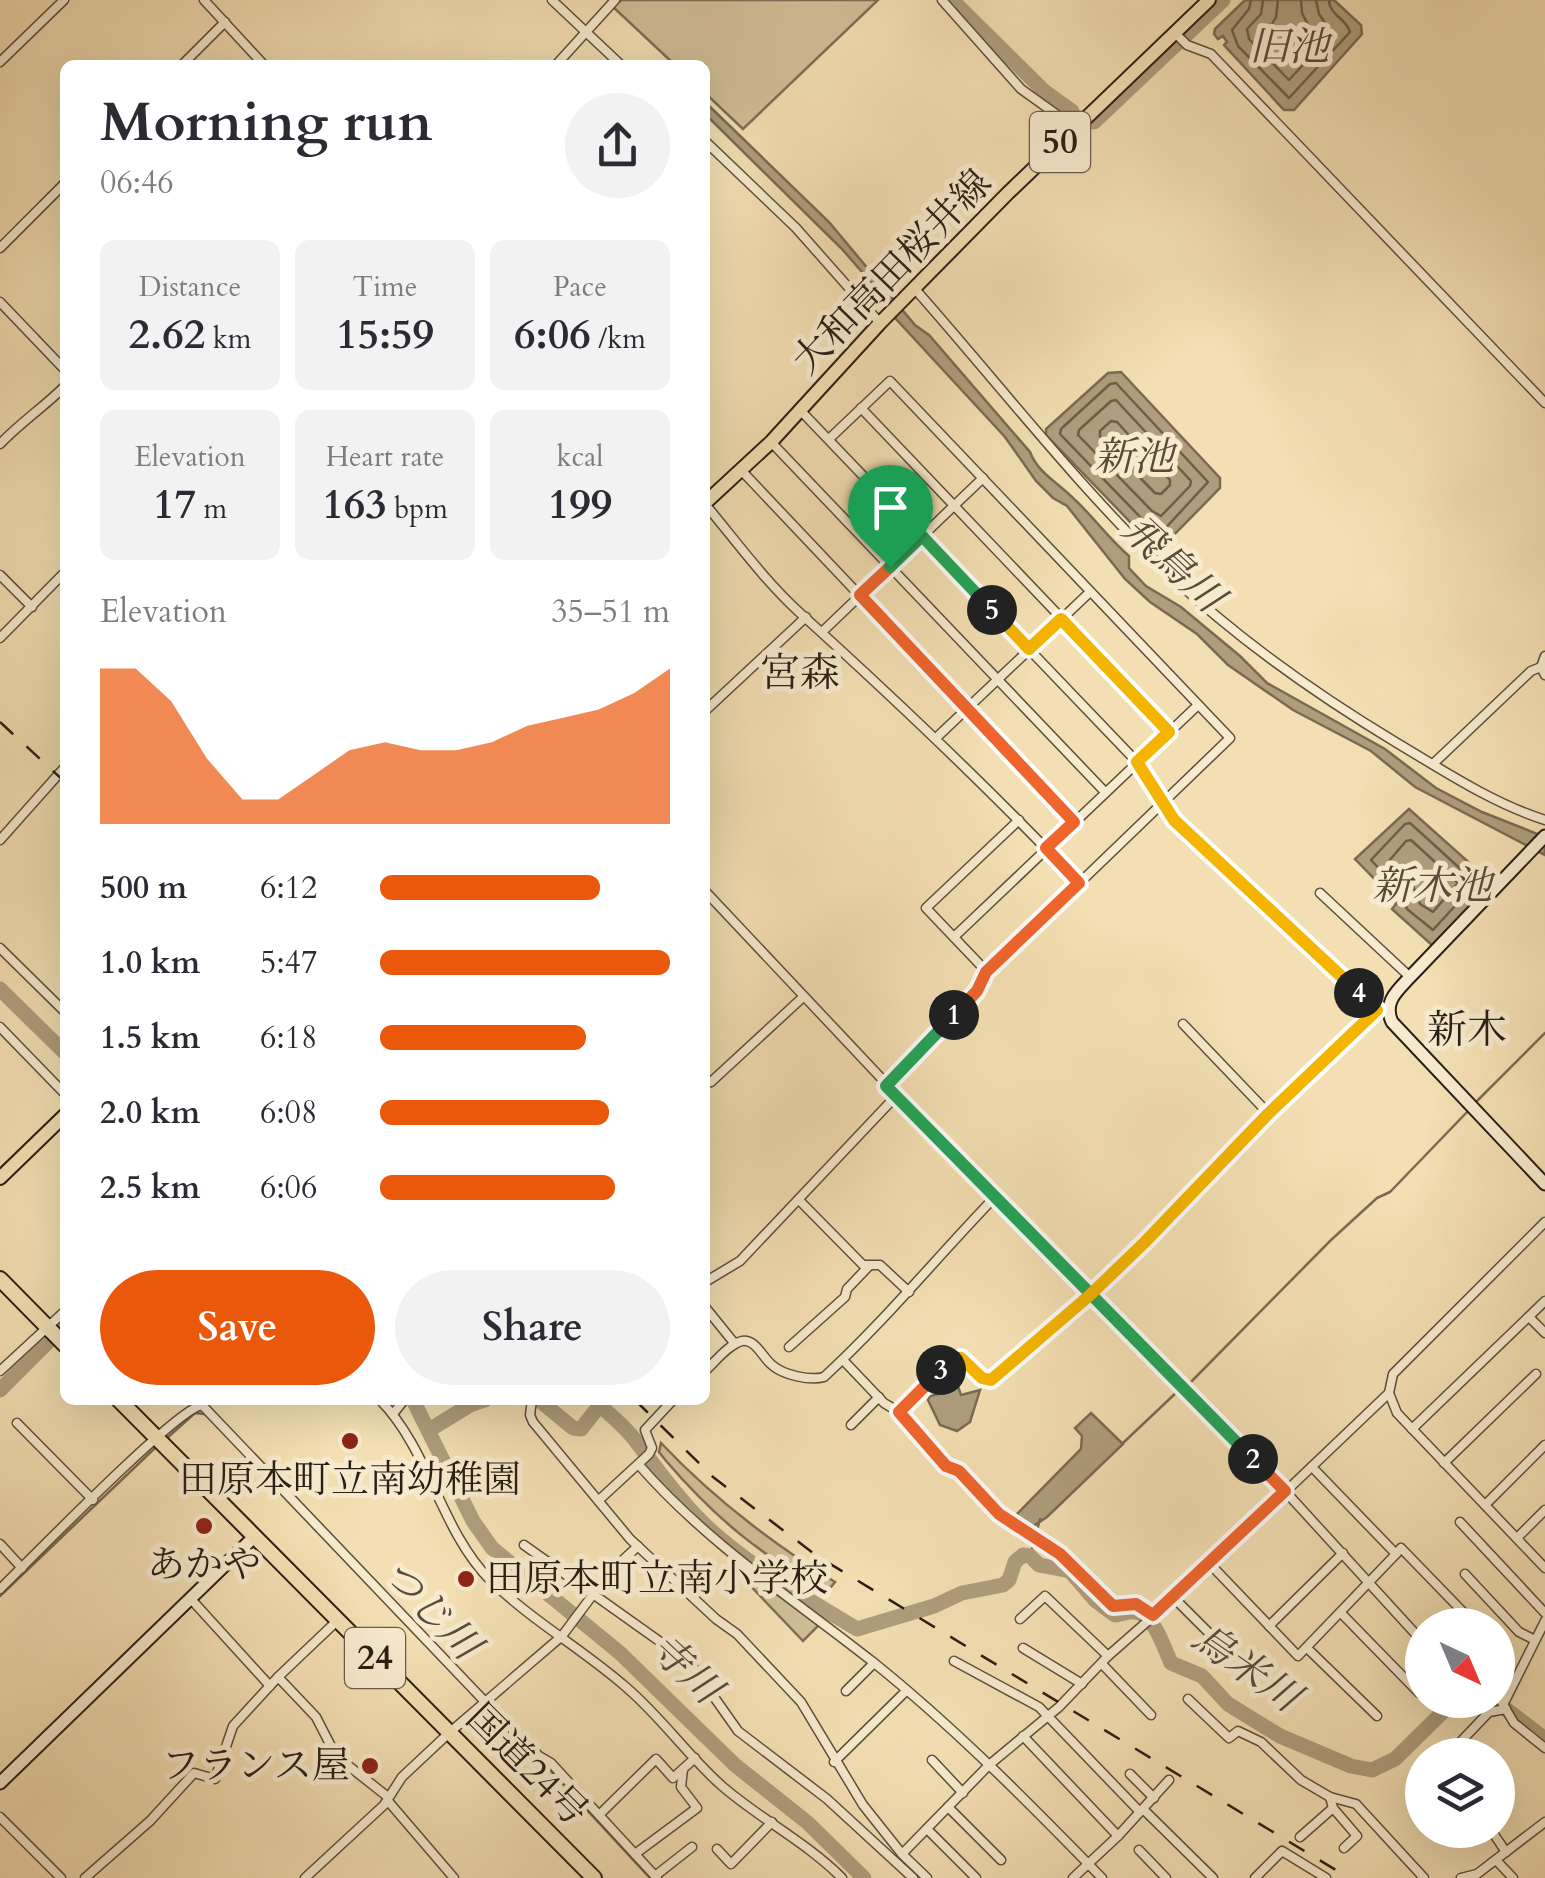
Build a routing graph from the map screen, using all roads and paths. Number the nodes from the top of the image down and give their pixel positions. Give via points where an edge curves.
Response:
1 (64, 0) edge
2 (204, 0) edge
3 (552, 0) edge
4 (615, 0) edge
5 (942, 0) edge
6 (1209, 0) edge
7 (224, 22) junction
8 (585, 30) junction
9 (1180, 37) junction
10 (187, 60) edge
11 (259, 60) edge
12 (560, 60) edge
13 (616, 60) edge
14 (0, 62) edge
15 (1074, 128) junction
16 (710, 147) edge
17 (60, 188) edge
18 (0, 248) edge
19 (913, 291) junction
20 (0, 302) edge
21 (882, 321) junction
22 (60, 365) edge
23 (60, 391) edge
24 (1545, 403) edge
25 (861, 408) junction
26 (801, 411) junction
27 (829, 439) junction
28 (771, 442) junction
29 (0, 444) edge
30 (740, 469) junction
31 (983, 478) junction
32 (710, 498) edge
33 (954, 506) junction
34 (710, 509) edge
35 (922, 536) junction
36 (890, 567) junction
37 (0, 575) edge
38 (60, 577) edge
39 (1090, 592) junction
40 (860, 595) junction
41 (32, 607) junction
42 (806, 618) junction
43 (1061, 619) junction
44 (822, 632) junction
45 (0, 638) edge
46 (1029, 649) junction
47 (1545, 656) edge
48 (1543, 671) edge
49 (997, 680) junction
50 (1198, 705) junction
51 (710, 706) edge
52 (967, 708) junction
53 (1169, 732) junction
54 (936, 738) junction
55 (1137, 762) junction
56 (1433, 764) junction
57 (60, 773) edge
58 (1105, 792) junction
59 (1162, 803) junction
60 (1018, 820) junction
61 (1545, 820) edge
62 (1074, 822) junction
63 (1545, 836) edge
64 (0, 840) edge
65 (1046, 848) junction
66 (1079, 883) junction
67 (1320, 893) dead end
68 (710, 897) edge
69 (954, 937) junction
70 (0, 948) edge
71 (986, 972) junction
72 (1410, 977) junction
73 (802, 998) junction
74 (60, 1007) edge
75 (1383, 1009) junction
76 (1183, 1024) dead end
77 (0, 1027) edge
78 (710, 1082) edge
79 (886, 1086) junction
80 (60, 1089) edge
81 (896, 1096) junction
82 (1268, 1114) junction
83 (60, 1122) edge
84 (0, 1178) edge
85 (1545, 1184) edge
86 (994, 1198) junction
87 (799, 1200) junction
88 (1545, 1222) edge
89 (869, 1266) junction
90 (0, 1279) edge
91 (710, 1279) edge
92 (909, 1292) junction
93 (1090, 1295) junction
94 (1545, 1301) edge
95 (710, 1314) edge
96 (60, 1316) edge
97 (1529, 1317) junction
98 (48, 1329) junction
99 (1545, 1333) edge
100 (60, 1341) edge
101 (735, 1344) junction
102 (789, 1347) dead end
103 (843, 1360) junction
104 (710, 1366) edge
105 (0, 1371) edge
106 (1536, 1374) dead end
107 (1389, 1393) junction
108 (879, 1397) junction
109 (124, 1405) edge
110 (531, 1405) edge
111 (668, 1405) edge
112 (398, 1407) edge
113 (899, 1412) junction
114 (17, 1422) dead end
115 (851, 1425) dead end
116 (1412, 1429) junction
117 (156, 1438) junction
118 (1545, 1445) edge
119 (1444, 1464) junction
120 (639, 1465) junction
121 (1312, 1467) junction
122 (1285, 1491) junction
123 (92, 1500) junction
124 (600, 1500) junction
125 (1485, 1506) junction
126 (1545, 1510) edge
127 (1460, 1522) dead end
128 (256, 1536) junction
129 (1516, 1538) junction
130 (0, 1544) edge
131 (524, 1545) dead end
132 (638, 1546) junction
133 (1343, 1553) junction
134 (1396, 1554) junction
135 (1210, 1564) junction
136 (22, 1568) junction
137 (1545, 1568) edge
138 (1465, 1574) dead end
139 (1370, 1583) junction
140 (0, 1589) edge
141 (593, 1596) junction
142 (190, 1598) junction
143 (1174, 1598) junction
144 (1459, 1608) edge
145 (1341, 1613) junction
146 (1545, 1613) edge
147 (1149, 1618) junction
148 (1020, 1619) dead end
149 (338, 1620) junction
150 (1545, 1621) edge
151 (1405, 1622) edge
152 (1269, 1626) junction
153 (563, 1635) junction
154 (1535, 1640) junction
155 (1023, 1648) dead end
156 (1224, 1648) dead end
157 (1306, 1648) junction
158 (954, 1660) dead end
159 (1105, 1660) junction
160 (874, 1663) junction
161 (278, 1677) junction
162 (1515, 1678) edge
163 (1405, 1679) edge
164 (1082, 1684) junction
165 (270, 1686) junction
166 (846, 1691) dead end
167 (905, 1692) junction
168 (1188, 1700) dead end
169 (486, 1705) junction
170 (1151, 1715) dead end
171 (1377, 1716) dead end
172 (1045, 1718) junction
173 (1483, 1718) edge
174 (1511, 1718) edge
175 (449, 1733) junction
176 (1023, 1736) junction
177 (1464, 1738) edge
178 (1545, 1748) edge
179 (696, 1758) junction
180 (932, 1760) dead end
181 (834, 1762) junction
182 (989, 1765) junction
183 (683, 1769) junction
184 (1130, 1774) dead end
185 (1169, 1780) dead end
186 (0, 1782) edge
187 (962, 1792) junction
188 (1330, 1797) junction
189 (1154, 1798) junction
190 (388, 1799) junction
191 (948, 1807) junction
192 (1333, 1808) junction
193 (1141, 1811) junction
194 (598, 1815) junction
195 (0, 1818) edge
196 (772, 1822) junction
197 (1545, 1822) edge
198 (927, 1829) junction
199 (1118, 1836) junction
200 (1300, 1837) dead end
201 (692, 1846) dead end
202 (1344, 1848) dead end
203 (1503, 1848) edge
204 (717, 1849) dead end
205 (1139, 1850) dead end
206 (1506, 1852) junction
207 (634, 1854) junction
208 (902, 1854) junction
209 (1002, 1860) dead end
210 (1496, 1860) junction
211 (1088, 1864) junction
212 (656, 1877) edge
213 (1259, 1877) edge
214 (60, 1878) edge
215 (85, 1878) edge
216 (305, 1878) edge
217 (454, 1878) edge
218 (594, 1878) edge
219 (842, 1878) edge
220 (914, 1878) edge
221 (927, 1878) edge
222 (976, 1878) edge
223 (1073, 1878) edge
224 (1102, 1878) edge
225 (1166, 1878) edge
226 (1213, 1878) edge
227 (1326, 1878) edge
228 (1424, 1878) edge
229 (1461, 1878) edge
230 (1513, 1878) edge

1 - 14 street
2 - 7 street
3 - 8 street
4 - 8 street
5 - 15 street via 1022,90
6 - 9 main road, 大和高田桜井線 / 50
7 - 10 street
7 - 11 street
8 - 12 street
8 - 13 street
9 - 15 main road, 大和高田桜井線 / 50
9 - 24 street via 1211,54
15 - 19 main road, 大和高田桜井線 / 50
16 - 21 street
17 - 18 street
19 - 21 main road, 大和高田桜井線 / 50
19 - 56 street via 1164,570 1294,678
20 - 22 street
21 - 26 main road, 大和高田桜井線 / 50
23 - 29 street
25 - 27 street
25 - 31 street via 890,381
25 - 33 street
26 - 27 street
26 - 28 main road, 大和高田桜井線 / 50
27 - 35 street
28 - 30 main road, 大和高田桜井線 / 50
28 - 36 street
30 - 32 main road, 大和高田桜井線 / 50
30 - 40 street
31 - 33 street
31 - 39 street
33 - 35 street
33 - 43 street
34 - 42 street
35 - 36 street
35 - 46 street
36 - 40 street
36 - 49 street
37 - 41 street
38 - 41 street
39 - 43 street
39 - 50 street
40 - 44 street
40 - 52 street
41 - 45 street
42 - 44 street
42 - 51 street
43 - 46 street
43 - 53 street
44 - 54 street
46 - 49 street
46 - 55 street
47 - 48 street
48 - 56 street via 1531,671
49 - 52 street
49 - 58 street
50 - 53 street
50 - 59 street via 1230,738
52 - 54 street
52 - 62 street
53 - 55 street
54 - 60 street
55 - 58 street
55 - 59 street
56 - 61 street
57 - 64 street
58 - 62 street
59 - 66 street
59 - 75 street
60 - 65 street
60 - 69 street via 926,908
62 - 65 street
63 - 72 street
65 - 66 street
65 - 69 street
66 - 71 street
67 - 72 street
68 - 73 street
69 - 71 street
70 - 74 street
71 - 79 street via 977,991
72 - 75 street
73 - 78 street
73 - 79 street
75 - 82 street
75 - 85 street
76 - 82 street
77 - 80 street
79 - 81 street
81 - 86 street
81 - 87 street
82 - 93 street
83 - 84 main road
86 - 92 street
86 - 93 street
87 - 89 street
87 - 91 street via 740,1261
88 - 107 street via 1394,1374
89 - 92 street via 880,1264
89 - 102 street
90 - 98 highway
92 - 103 street
93 - 113 street via 991,1380 955,1359
93 - 122 street
94 - 97 street
95 - 101 street
96 - 98 street
97 - 99 street
97 - 116 street
98 - 100 highway
98 - 105 street
101 - 103 street via 751,1342 772,1366 812,1379
101 - 104 street
103 - 108 street
106 - 119 street
107 - 116 street
107 - 121 street
108 - 113 street
108 - 115 street
109 - 117 highway, 国道24号 / 24
110 - 124 street via 534,1422
111 - 120 street via 644,1430 652,1448
112 - 153 street via 479,1568
113 - 147 street via 999,1514 1060,1554 1104,1600 1140,1605
114 - 123 street
116 - 119 street
117 - 123 street
117 - 128 highway, 国道24号 / 24
117 - 169 street via 202,1405
118 - 125 street
119 - 125 street
120 - 124 street
120 - 160 street via 724,1549
121 - 122 street
121 - 134 street
122 - 133 street
122 - 135 street
123 - 136 street
124 - 132 street
125 - 129 street
126 - 129 street
127 - 146 street
128 - 142 street
128 - 149 highway, 国道24号 / 24
129 - 137 street
130 - 136 street
131 - 141 street
132 - 141 street
132 - 181 street via 737,1634 800,1702
133 - 139 street
133 - 152 street
134 - 139 street
134 - 144 street via 1401,1548
135 - 143 street
135 - 152 street
136 - 140 street
138 - 154 street via 1518,1632
139 - 145 street
139 - 151 street
141 - 153 street
141 - 220 street via 690,1663 738,1731
142 - 165 street
142 - 186 street
143 - 147 street
143 - 156 street
145 - 157 street
145 - 163 street
147 - 159 street
148 - 159 street via 1045,1596
149 - 161 street
149 - 175 highway, 国道24号 / 24
150 - 154 street
152 - 157 street via 1298,1656
153 - 169 street
153 - 179 street
154 - 162 street
155 - 164 street
157 - 171 street
158 - 172 street via 1038,1707
159 - 164 street
159 - 170 street
160 - 166 street
160 - 167 street
161 - 165 street
161 - 190 street via 316,1717 336,1756
164 - 172 street
165 - 215 street via 233,1726 215,1779 194,1774
167 - 181 street
167 - 182 street
168 - 188 street via 1229,1738 1238,1731 1261,1742
169 - 175 street
169 - 194 street
172 - 176 street
172 - 193 street
173 - 177 street
174 - 178 street
175 - 190 street
175 - 218 highway, 国道24号 / 24
176 - 182 street
176 - 199 street
179 - 183 street
179 - 196 street
180 - 187 street
181 - 208 street
182 - 187 street
182 - 211 street
183 - 194 street via 673,1778 656,1759
183 - 207 street via 681,1787 697,1808
184 - 189 street
185 - 189 street
187 - 191 street
188 - 192 street
188 - 228 street via 1356,1804
189 - 193 street
190 - 216 street
190 - 217 street
191 - 198 street
191 - 209 street
192 - 200 street
192 - 202 street via 1357,1836
193 - 199 street
193 - 226 street
194 - 207 street
195 - 214 street
196 - 204 street via 732,1864
196 - 219 street
197 - 206 street
198 - 208 street
198 - 222 street
199 - 211 street
201 - 212 street
203 - 206 street
205 - 225 street
206 - 210 street
207 - 212 street
208 - 221 street
210 - 229 street
210 - 230 street
211 - 223 street
211 - 224 street
213 - 227 street via 1282,1852

